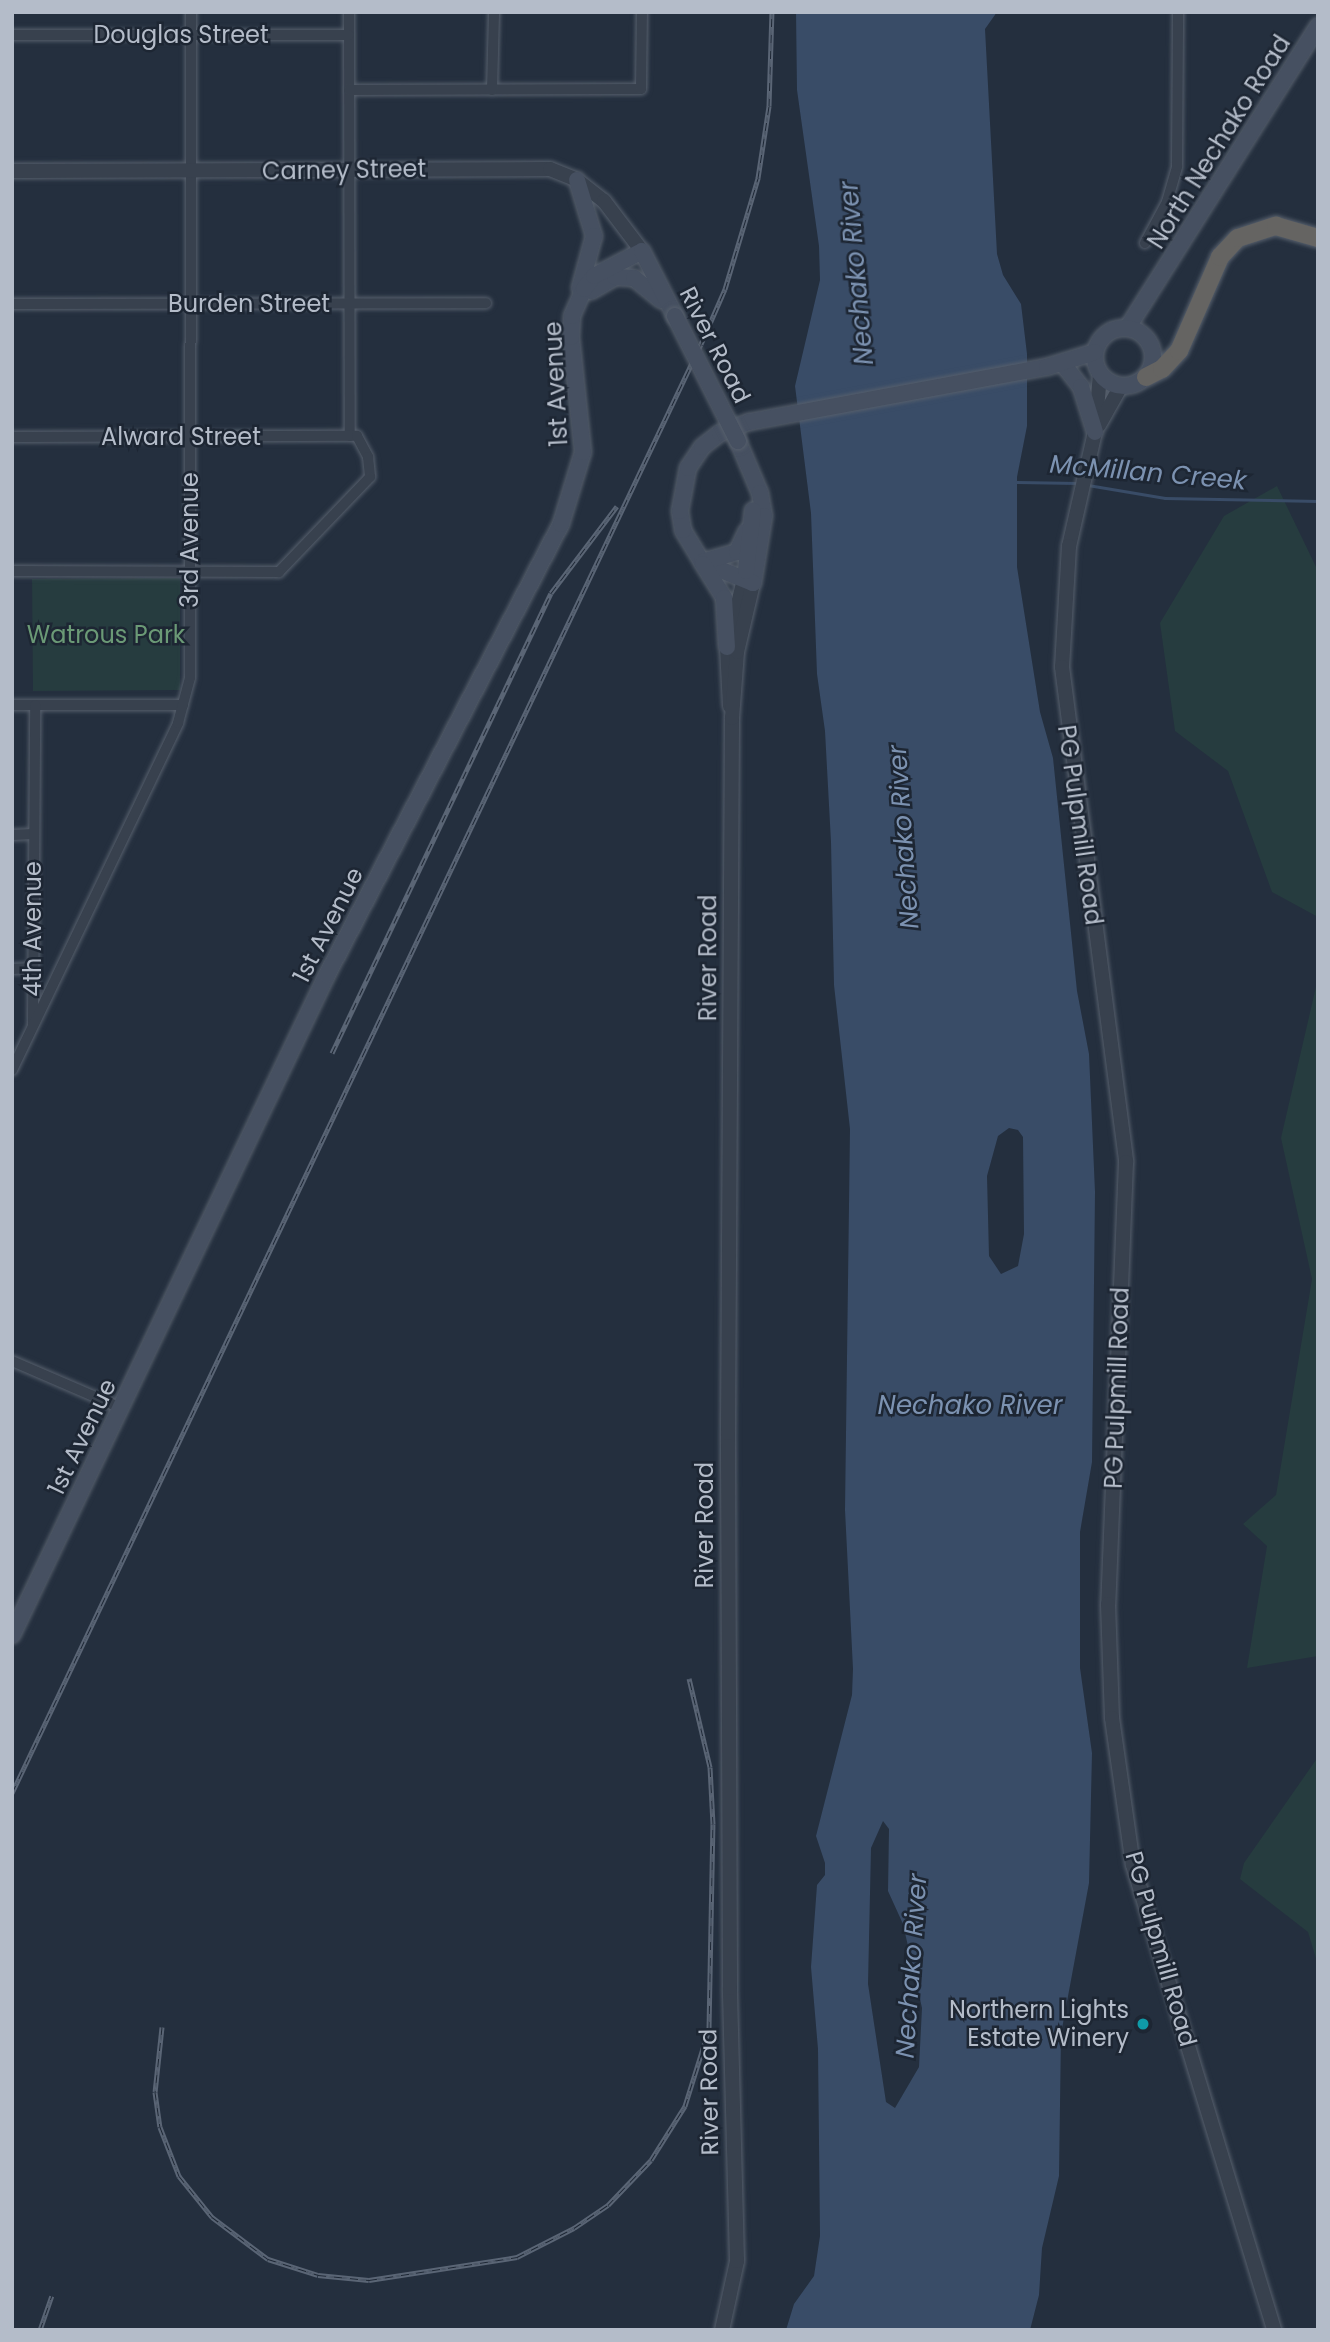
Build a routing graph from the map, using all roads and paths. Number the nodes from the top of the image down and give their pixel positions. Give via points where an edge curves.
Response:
1 (191, 12) edge
2 (349, 12) edge
3 (494, 12) edge
4 (642, 12) edge
5 (1178, 12) edge
6 (1318, 26) edge
7 (12, 35) edge
8 (191, 35) junction
9 (349, 35) junction
10 (349, 90) junction
11 (492, 90) junction
12 (12, 171) edge
13 (191, 171) junction
14 (349, 171) junction
15 (576, 180) junction
16 (1318, 238) edge
17 (1145, 243) dead end
18 (642, 251) junction
19 (1159, 283) junction
20 (349, 303) junction
21 (486, 303) dead end
22 (12, 304) edge
23 (190, 304) junction
24 (577, 304) junction
25 (675, 316) junction
26 (1128, 327) junction
27 (1144, 335) junction
28 (1096, 352) junction
29 (1055, 366) junction
30 (1100, 373) junction
31 (1146, 377) junction
32 (1121, 386) junction
33 (1095, 432) junction
34 (350, 436) junction
35 (190, 437) junction
36 (12, 438) edge
37 (745, 460) junction
38 (750, 494) junction
39 (702, 562) junction
40 (12, 571) edge
41 (190, 572) junction
42 (749, 582) junction
43 (727, 647) junction
44 (12, 705) edge
45 (35, 705) junction
46 (183, 705) junction
47 (732, 718) junction
48 (12, 835) edge
49 (33, 835) junction
50 (32, 968) junction
51 (12, 969) edge
52 (33, 1027) junction
53 (12, 1070) edge
54 (12, 1361) edge
55 (121, 1408) junction
56 (12, 1635) edge
57 (722, 2330) edge
58 (1274, 2330) edge

1 - 8 street, 3rd Avenue
2 - 9 street
3 - 11 street
4 - 11 street via 641,89
5 - 17 street via 1177,166 1167,202
6 - 19 main road, North Nechako Road
7 - 8 street, Douglas Street
8 - 9 street, Douglas Street
8 - 13 street, 3rd Avenue
9 - 10 street
10 - 11 street
10 - 14 street
12 - 13 street, Carney Street
13 - 14 street, Carney Street
13 - 23 street, 3rd Avenue
14 - 15 street, Carney Street via 528,167 550,169
14 - 20 street
15 - 18 street, Carney Street via 604,201
15 - 24 main road via 594,236
16 - 31 highway via 1276,226 1238,238 1220,257 1179,351 1162,369
18 - 24 main road, 1st Avenue via 594,276
18 - 25 main road, River Road
19 - 26 main road, North Nechako Road
19 - 27 main road, North Nechako Road
20 - 21 street, Burden Street
20 - 23 street, Burden Street
20 - 34 street
22 - 23 street, Burden Street
23 - 35 street, 3rd Avenue
24 - 25 main road via 615,277 634,278 652,289
24 - 55 main road, 1st Avenue via 571,337 583,452 561,524 327,975
25 - 37 main road, River Road, bridge
26 - 27 main road
26 - 28 main road via 1109,332
27 - 31 main road via 1154,360
28 - 29 main road
28 - 30 main road
29 - 30 main road
29 - 33 main road via 1081,387
29 - 39 main road via 749,422 720,433 702,447 688,468 680,511 683,530
30 - 32 main road
30 - 33 street
31 - 32 main road
32 - 33 street
33 - 58 street, PG Pulpmill Road via 1078,502 1064,597 1062,679 1126,1162 1108,1604 1112,1718 1133,1865
34 - 35 street, Alward Street
34 - 41 street via 357,436 368,457 370,477 279,572
35 - 36 street, Alward Street
35 - 41 street, 3rd Avenue
37 - 38 main road, River Road
37 - 42 main road, River Road via 760,493 764,516
38 - 39 main road via 743,546
38 - 42 main road, River Road
39 - 42 main road
39 - 43 main road via 724,598
40 - 41 street
41 - 46 street, 3rd Avenue via 190,678
42 - 43 street, River Road
42 - 47 street, River Road
43 - 47 street, River Road
44 - 45 street
45 - 46 street
45 - 49 street, 4th Avenue
46 - 52 street, 3rd Avenue
47 - 57 street, River Road via 728,1461 730,1988 737,2261
48 - 49 street
49 - 50 street, 4th Avenue
50 - 51 street
50 - 52 street, 4th Avenue
52 - 53 street, 3rd Avenue
54 - 55 street
55 - 56 main road, 1st Avenue

